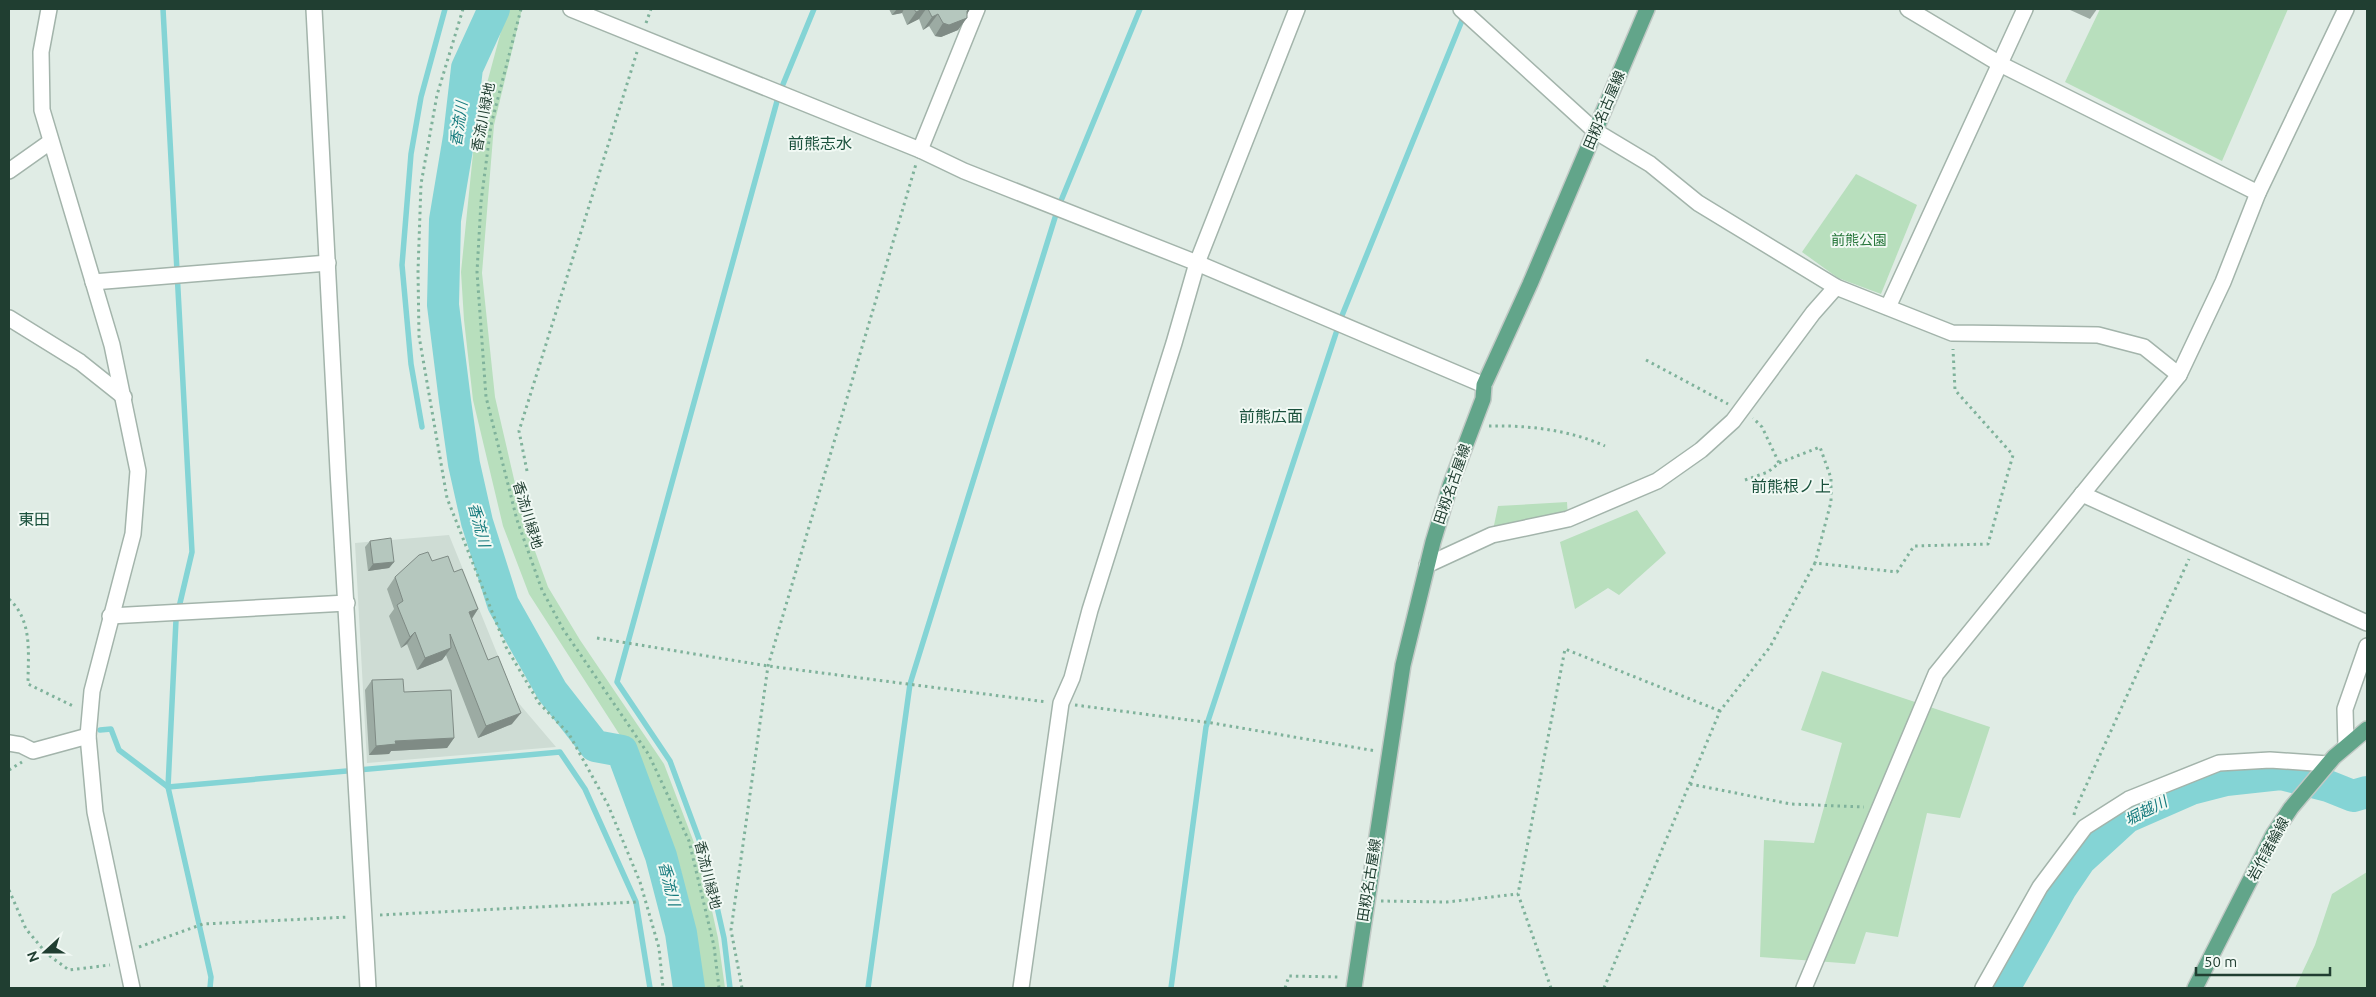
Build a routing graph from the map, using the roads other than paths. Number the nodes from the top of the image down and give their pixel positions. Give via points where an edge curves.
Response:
1 (49, 9) edge
2 (314, 9) edge
3 (571, 9) edge
4 (977, 9) edge
5 (1297, 9) edge
6 (1462, 9) edge
7 (1648, 9) edge
8 (1908, 9) edge
9 (2026, 9) edge
10 (2346, 9) edge
11 (2000, 64) junction
12 (1595, 131) junction
13 (50, 142) junction
14 (920, 150) junction
15 (9, 172) edge
16 (2258, 193) junction
17 (328, 263) junction
18 (1197, 263) junction
19 (93, 282) junction
20 (1836, 287) junction
21 (1888, 307) junction
22 (9, 318) edge
23 (2179, 375) junction
24 (1484, 385) junction
25 (124, 397) junction
26 (2082, 494) junction
27 (1427, 565) junction
28 (347, 603) junction
29 (110, 616) junction
30 (2367, 623) edge
31 (2367, 646) edge
32 (2367, 729) edge
33 (88, 736) junction
34 (9, 743) edge
35 (2346, 746) junction
36 (2324, 768) junction
37 (1354, 983) edge
38 (132, 988) edge
39 (368, 988) edge
40 (1021, 988) edge
41 (1804, 988) edge
42 (1983, 988) edge
43 (2195, 988) edge

1 - 13 street via 41,52 42,110
2 - 17 street
3 - 14 street
4 - 14 street
5 - 18 street
6 - 12 street
7 - 12 main road, 田籾名古屋線
8 - 11 street
9 - 11 street
10 - 16 street
11 - 16 street
11 - 21 street
12 - 20 street via 1650,164 1698,203
12 - 24 main road, 田籾名古屋線
13 - 15 street
13 - 19 street
14 - 18 street via 964,171
16 - 23 street
17 - 19 street
17 - 28 street
18 - 24 street
18 - 40 street via 1092,601 1072,678 1061,703
19 - 25 street
20 - 21 street
20 - 27 street via 1812,313 1733,421 1701,450 1658,481 1568,519 1492,535
21 - 23 street via 1952,333 2098,335 2144,347
22 - 25 street via 80,362
23 - 26 street
24 - 27 main road, 田籾名古屋線 via 1483,399 1450,486
25 - 29 street via 138,471 133,534
26 - 30 street
26 - 41 street via 1936,674
27 - 37 main road, 田籾名古屋線 via 1403,665
28 - 29 street
28 - 39 street
29 - 33 street via 92,691
31 - 35 street via 2345,709
32 - 35 main road, 岩作諸輪線
33 - 34 street via 33,752
33 - 38 street via 95,812
35 - 36 main road, 岩作諸輪線
36 - 42 street via 2270,760 2219,764 2129,799 2085,827 2040,887
36 - 43 main road, 岩作諸輪線 via 2273,835

